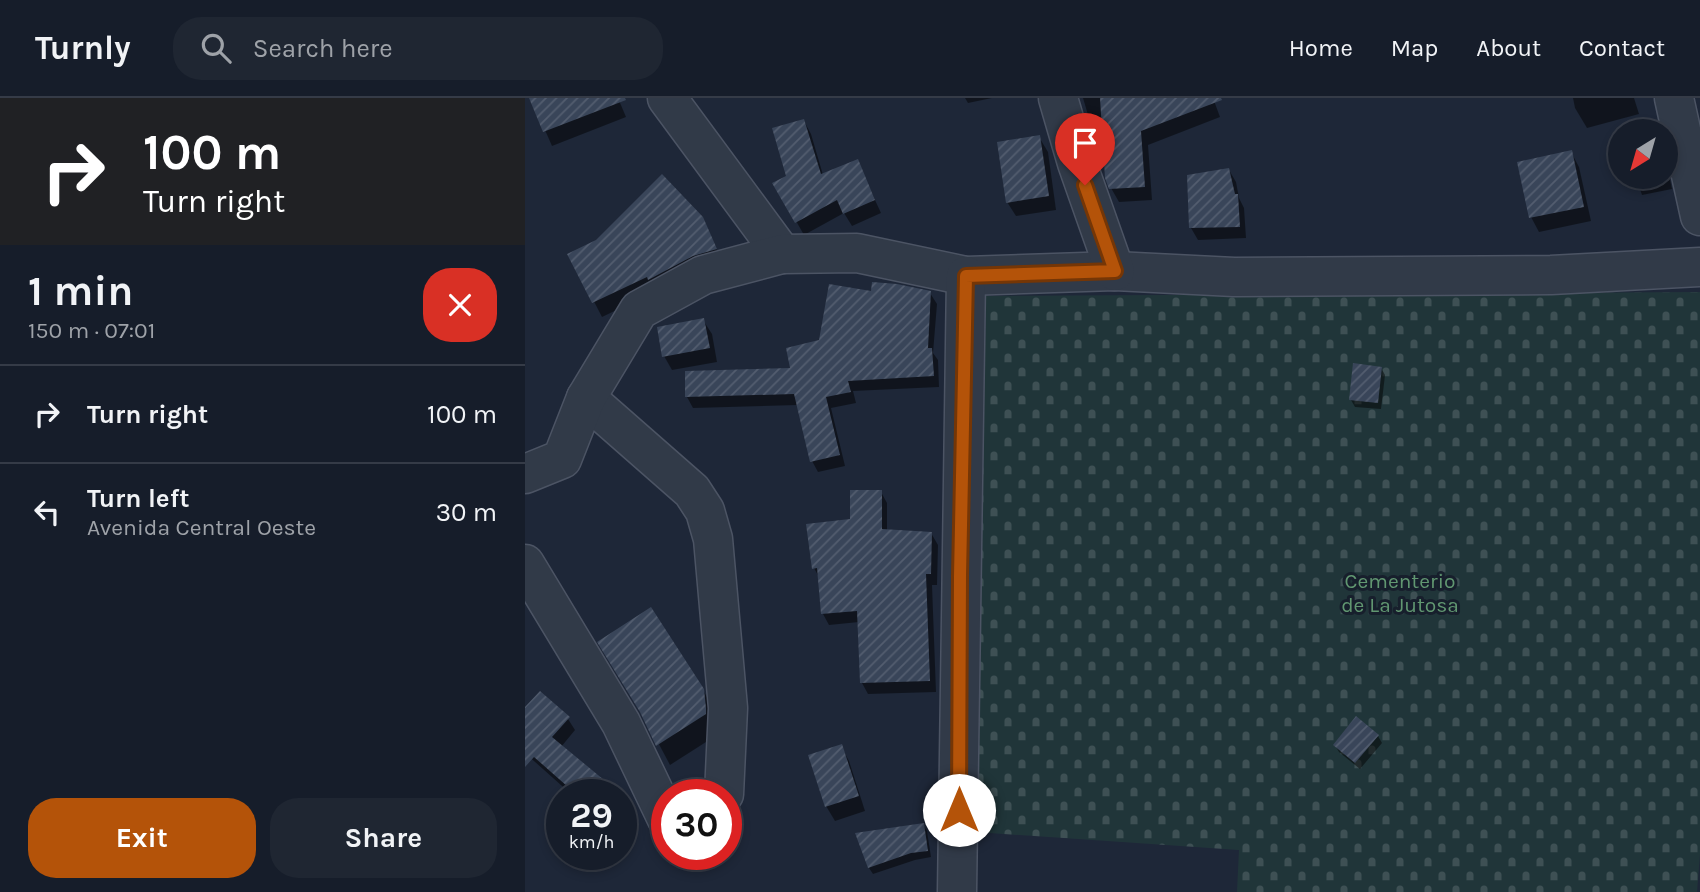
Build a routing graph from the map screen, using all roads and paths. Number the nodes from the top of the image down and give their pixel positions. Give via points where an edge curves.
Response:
1 (667, 98) edge
2 (1058, 98) edge
3 (1674, 98) edge
4 (1699, 209) edge
5 (782, 254) junction
6 (1700, 267) edge
7 (1115, 271) junction
8 (966, 276) junction
9 (586, 398) junction
10 (525, 474) edge
11 (525, 564) edge
12 (725, 779) edge
13 (651, 786) edge
14 (957, 892) edge

1 - 5 street
2 - 7 street
3 - 4 street
5 - 8 street via 857,253
5 - 9 street via 703,275 639,310
6 - 7 street via 1551,275 1248,277
7 - 8 street
8 - 14 street
9 - 10 street via 562,459
9 - 12 street via 692,491 705,511 713,539 727,708
11 - 13 street via 621,723

